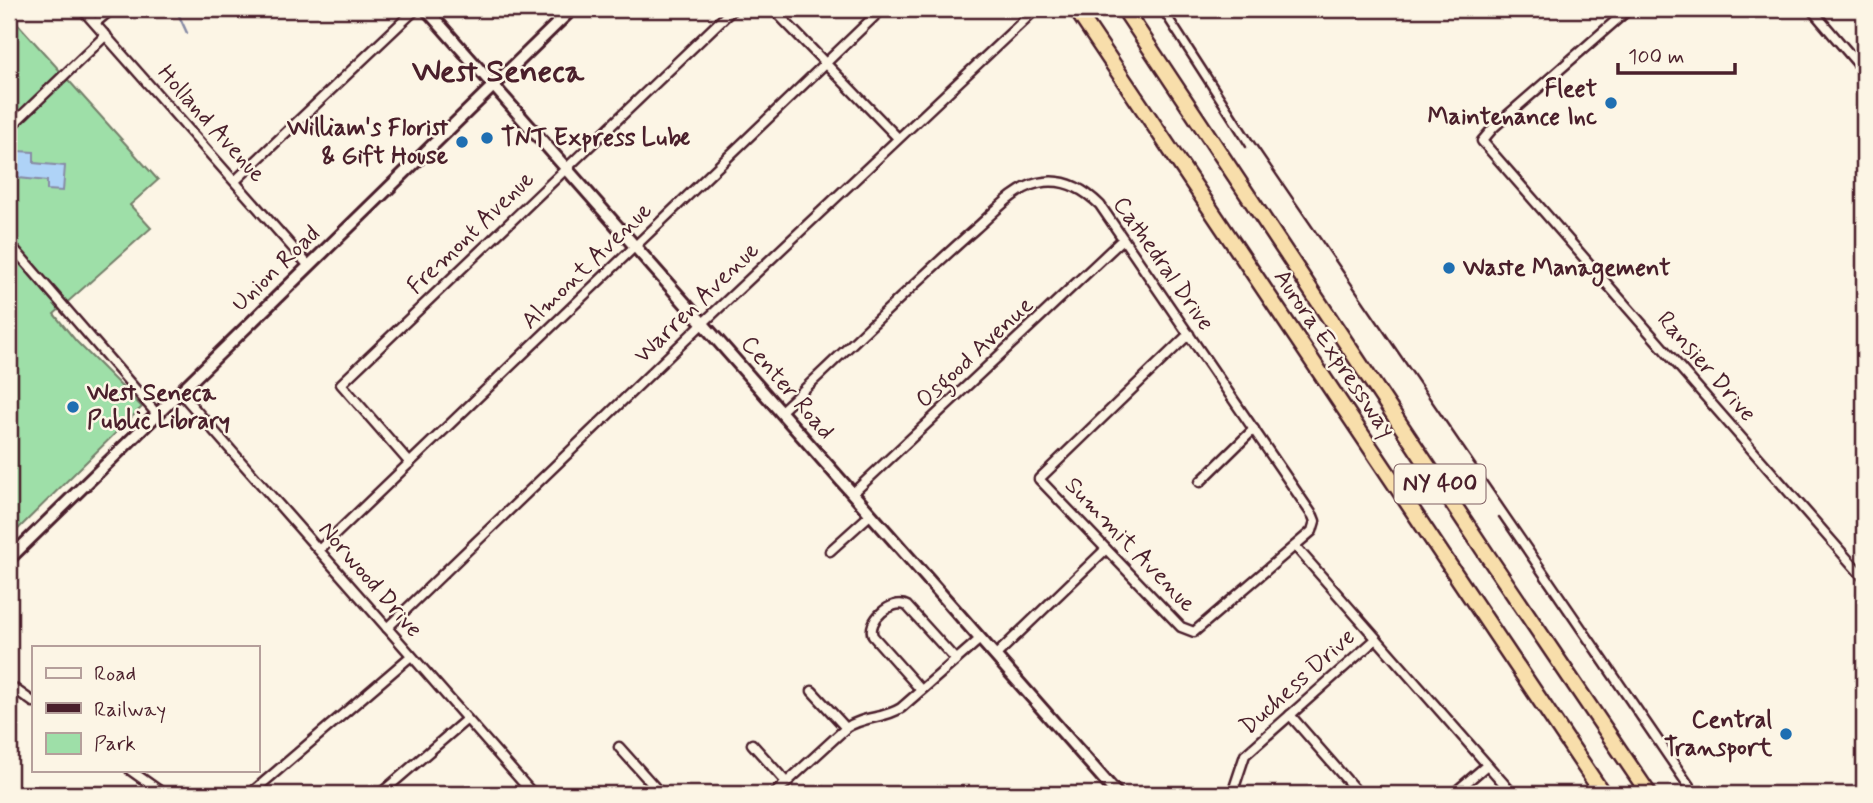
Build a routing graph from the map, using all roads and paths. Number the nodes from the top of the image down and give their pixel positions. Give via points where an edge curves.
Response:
1 (82, 9) edge
2 (111, 9) edge
3 (416, 9) edge
4 (426, 9) edge
5 (572, 9) edge
6 (733, 9) edge
7 (773, 9) edge
8 (882, 9) edge
9 (1036, 9) edge
10 (1076, 9) edge
11 (1124, 9) edge
12 (1629, 9) edge
13 (1811, 9) edge
14 (95, 23) junction
15 (106, 35) junction
16 (825, 63) junction
17 (1864, 71) edge
18 (494, 86) junction
19 (9, 128) edge
20 (898, 138) junction
21 (566, 168) junction
22 (235, 181) junction
23 (1123, 239) junction
24 (9, 243) edge
25 (635, 247) junction
26 (309, 266) junction
27 (702, 324) junction
28 (1189, 334) junction
29 (179, 391) junction
30 (780, 412) junction
31 (156, 413) junction
32 (1254, 429) junction
33 (410, 463) junction
34 (1200, 482) dead end
35 (852, 494) junction
36 (871, 514) junction
37 (1295, 546) junction
38 (1106, 549) junction
39 (319, 550) junction
40 (830, 551) dead end
41 (9, 559) edge
42 (1864, 579) edge
43 (387, 628) junction
44 (980, 639) junction
45 (1376, 639) junction
46 (411, 656) junction
47 (995, 656) junction
48 (956, 660) junction
49 (9, 685) edge
50 (921, 690) junction
51 (812, 691) dead end
52 (32, 701) edge
53 (1290, 715) junction
54 (467, 719) junction
55 (846, 727) junction
56 (752, 744) dead end
57 (618, 747) dead end
58 (1487, 765) junction
59 (133, 772) edge
60 (787, 783) junction
61 (160, 793) edge
62 (250, 794) edge
63 (380, 794) edge
64 (533, 794) edge
65 (661, 794) edge
66 (774, 794) edge
67 (1117, 794) edge
68 (1232, 794) edge
69 (1359, 794) edge
70 (1453, 794) edge
71 (1513, 794) edge
72 (1603, 794) edge
73 (1649, 794) edge

1 - 14 street, Holland Avenue
2 - 14 street
3 - 22 street
4 - 18 main road, Center Road
5 - 18 main road, Union Road
6 - 21 street, Fremont Avenue
7 - 16 street
8 - 16 street, Almont Avenue
9 - 20 street, Warren Avenue
10 - 72 highway, Aurora Expressway / NY 400
11 - 73 highway, Aurora Expressway / NY 400
12 - 42 street, Ransier Drive via 1482,141
13 - 17 street
14 - 15 street, Holland Avenue
15 - 19 street
15 - 22 street, Holland Avenue
16 - 20 street
16 - 25 street, Almont Avenue
18 - 21 main road, Center Road
18 - 26 main road, Union Road
20 - 27 street, Warren Avenue
21 - 25 main road, Center Road
21 - 33 street, Fremont Avenue via 341,384
22 - 26 street, Holland Avenue
23 - 28 street, Cathedral Drive
23 - 30 street, Cathedral Drive via 1085,191 1061,182 1028,187 949,252
23 - 35 street, Osgood Avenue
24 - 31 street
25 - 27 main road, Center Road
25 - 33 street, Almont Avenue
26 - 29 main road, Union Road
27 - 30 main road, Center Road
27 - 43 street, Warren Avenue
28 - 32 street, Cathedral Drive
28 - 38 street, Summit Avenue via 1039,479
29 - 31 main road, Union Road
29 - 39 street, Norwood Drive
30 - 35 main road, Center Road
31 - 41 main road, Union Road
32 - 34 street
32 - 37 street, Cathedral Drive via 1315,521 1312,531
33 - 39 street, Almont Avenue
35 - 36 main road, Center Road
36 - 40 street
36 - 44 main road, Center Road
37 - 38 street, Summit Avenue via 1195,632 1181,627
37 - 45 street
38 - 47 street
39 - 43 street, Norwood Drive
43 - 46 street, Norwood Drive
44 - 47 main road, Center Road
44 - 48 street
45 - 53 street, Duchess Drive
45 - 58 street
46 - 54 street, Norwood Drive
46 - 62 street
47 - 67 main road, Center Road
48 - 50 street
48 - 50 street via 907,606 894,603 870,630
49 - 52 street
50 - 55 street via 891,715
51 - 55 street
53 - 68 street, Duchess Drive via 1245,755
53 - 69 street
54 - 63 street
54 - 64 street, Norwood Drive
55 - 60 street
56 - 60 street
57 - 65 street
58 - 70 street
58 - 71 street
59 - 61 street
60 - 66 street

